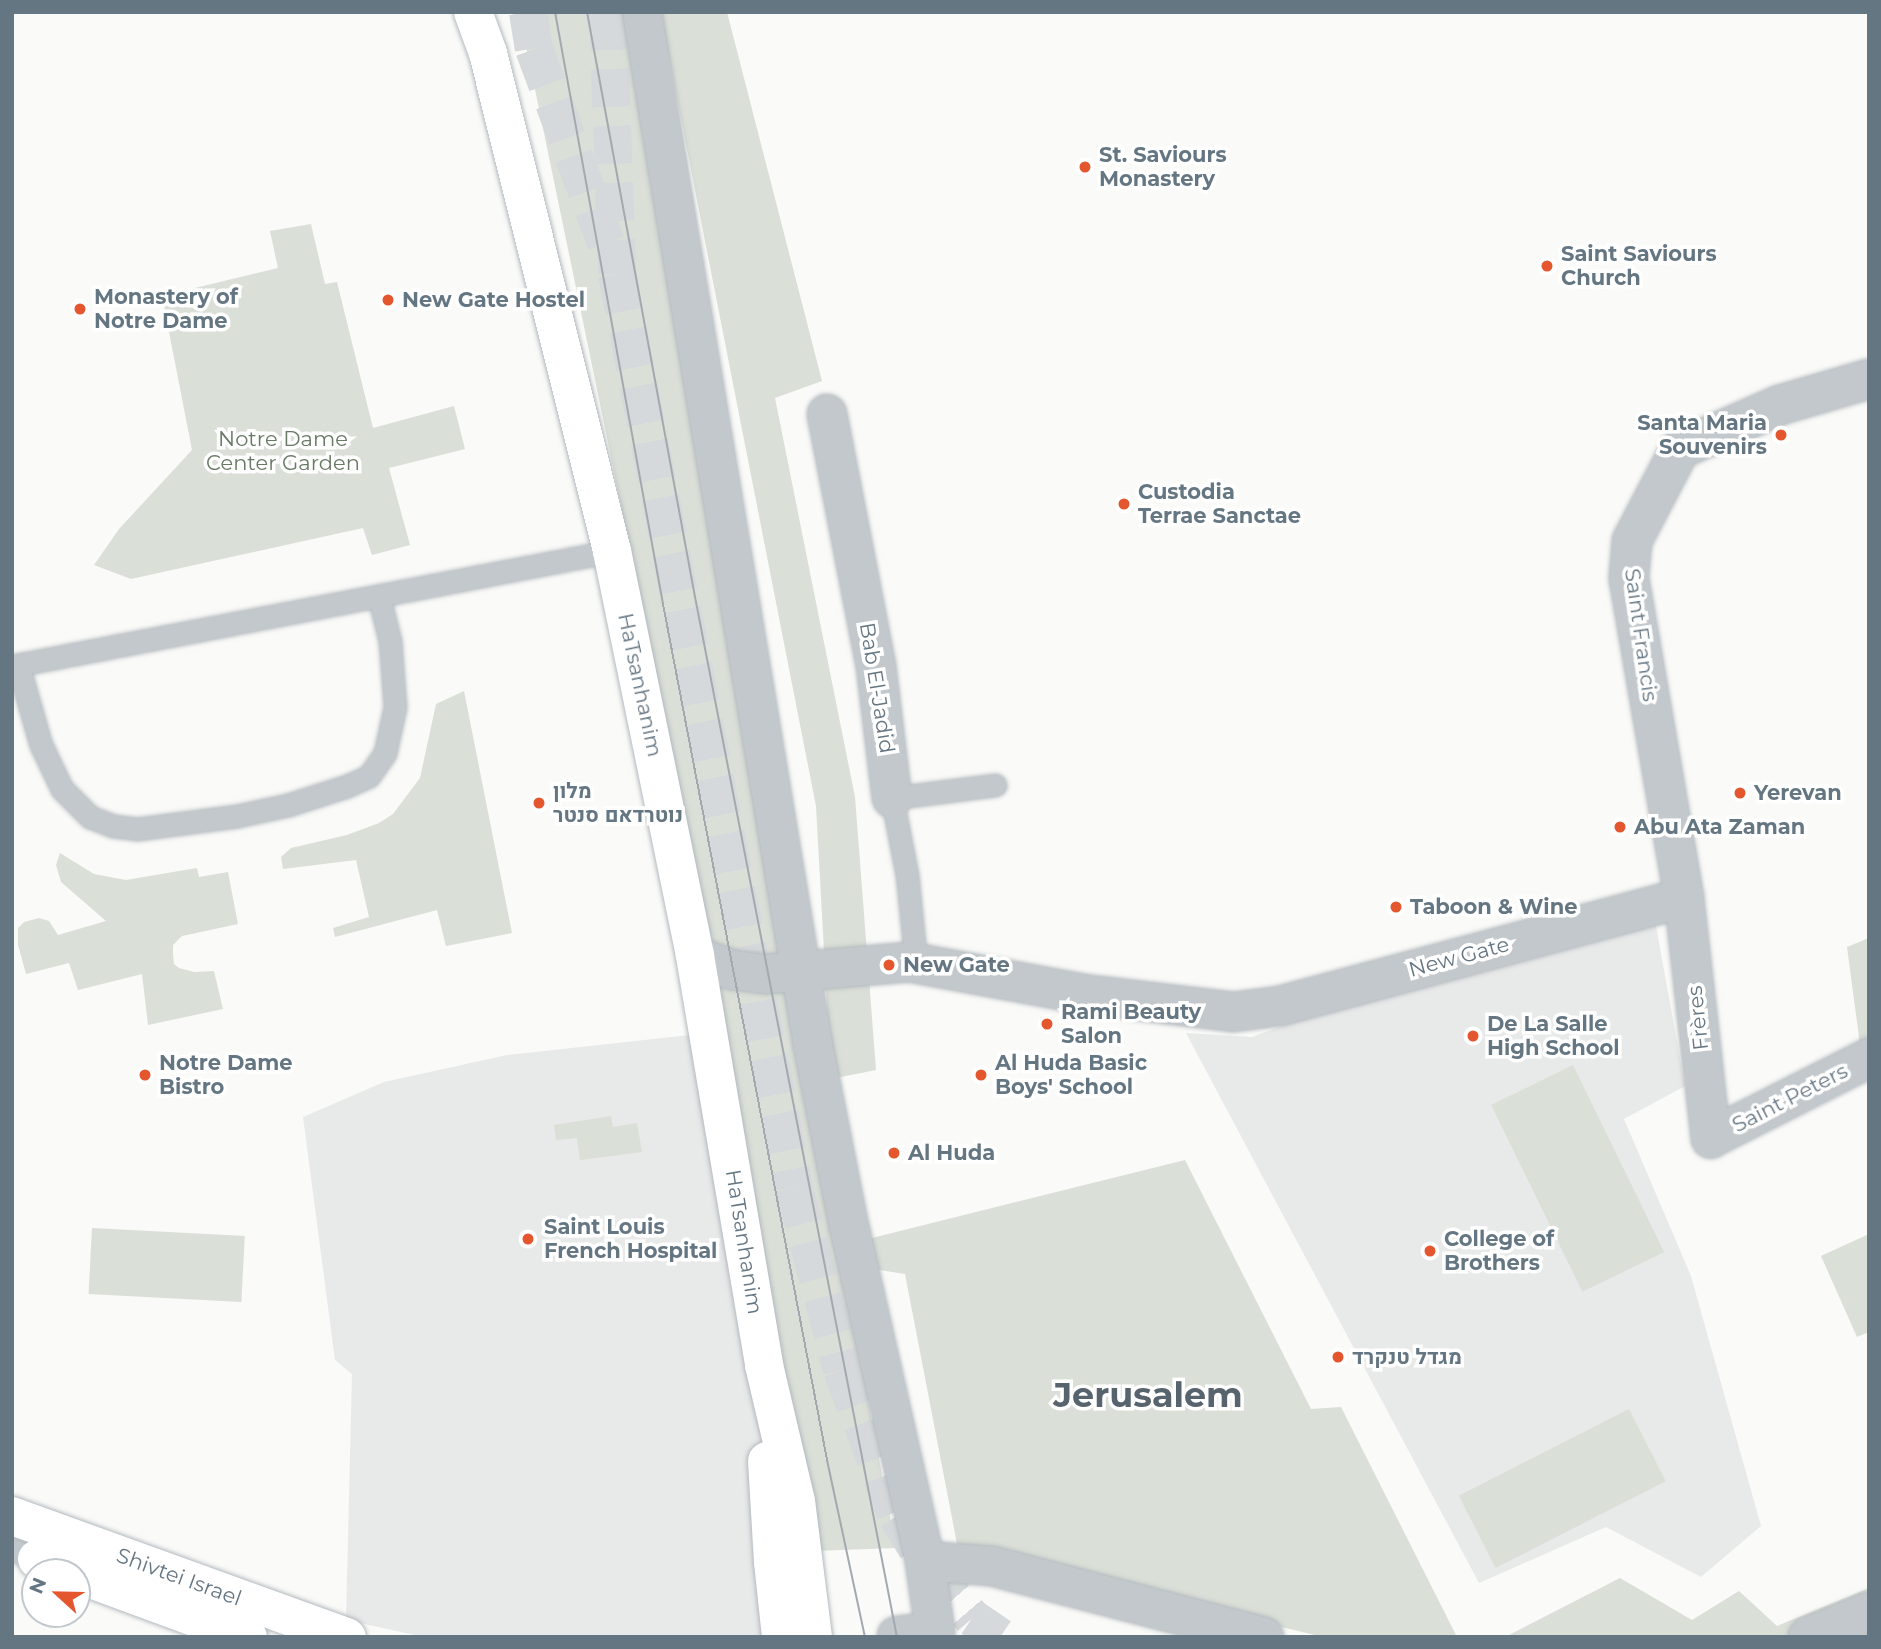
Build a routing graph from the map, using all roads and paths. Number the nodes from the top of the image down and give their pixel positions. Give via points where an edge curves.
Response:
1 (473, 12) edge
2 (485, 12) edge
3 (642, 12) edge
4 (488, 53) junction
5 (1869, 379) edge
6 (827, 414) dead end
7 (612, 551) junction
8 (379, 597) junction
9 (15, 666) edge
10 (995, 785) dead end
11 (892, 798) junction
12 (1684, 898) junction
13 (695, 956) junction
14 (916, 963) junction
15 (801, 972) junction
16 (1869, 1058) edge
17 (1711, 1138) joint
18 (764, 1365) junction
19 (12, 1516) edge
20 (925, 1561) junction
21 (91, 1579) edge
22 (1869, 1612) edge
23 (897, 1636) edge
24 (248, 1637) edge
25 (347, 1637) edge
26 (782, 1637) edge
27 (813, 1637) edge
28 (1264, 1637) edge
29 (1808, 1637) edge

1 - 4 street, HaTsanhanim
2 - 4 street, HaTsanhanim
3 - 15 street
4 - 7 street, HaTsanhanim
5 - 12 street, Saint Francis via 1780,405 1680,449 1632,541 1629,579
6 - 11 street, Bab El-Jadid via 876,666
7 - 8 lane
7 - 13 street, HaTsanhanim
8 - 9 lane
8 - 9 lane via 390,641 395,707 385,753 369,776 347,786 237,816 137,829 90,817 62,789 41,745
10 - 11 lane
11 - 14 lane, Bab El-Jadid via 907,875
12 - 14 street, New Gate via 1280,1006 1233,1012 1083,994
12 - 17 street, Frères
13 - 15 street, New Gate via 733,970
13 - 18 street, HaTsanhanim
14 - 15 street, New Gate
15 - 20 street via 849,1226
16 - 17 street, Saint Peters
18 - 26 street, HaTsanhanim via 773,1562
18 - 27 street, HaTsanhanim via 796,1501
19 - 25 street, Shivtei Israel
20 - 23 street via 935,1631
20 - 28 street via 992,1566
21 - 24 street, Shivtei Israel
22 - 29 street

